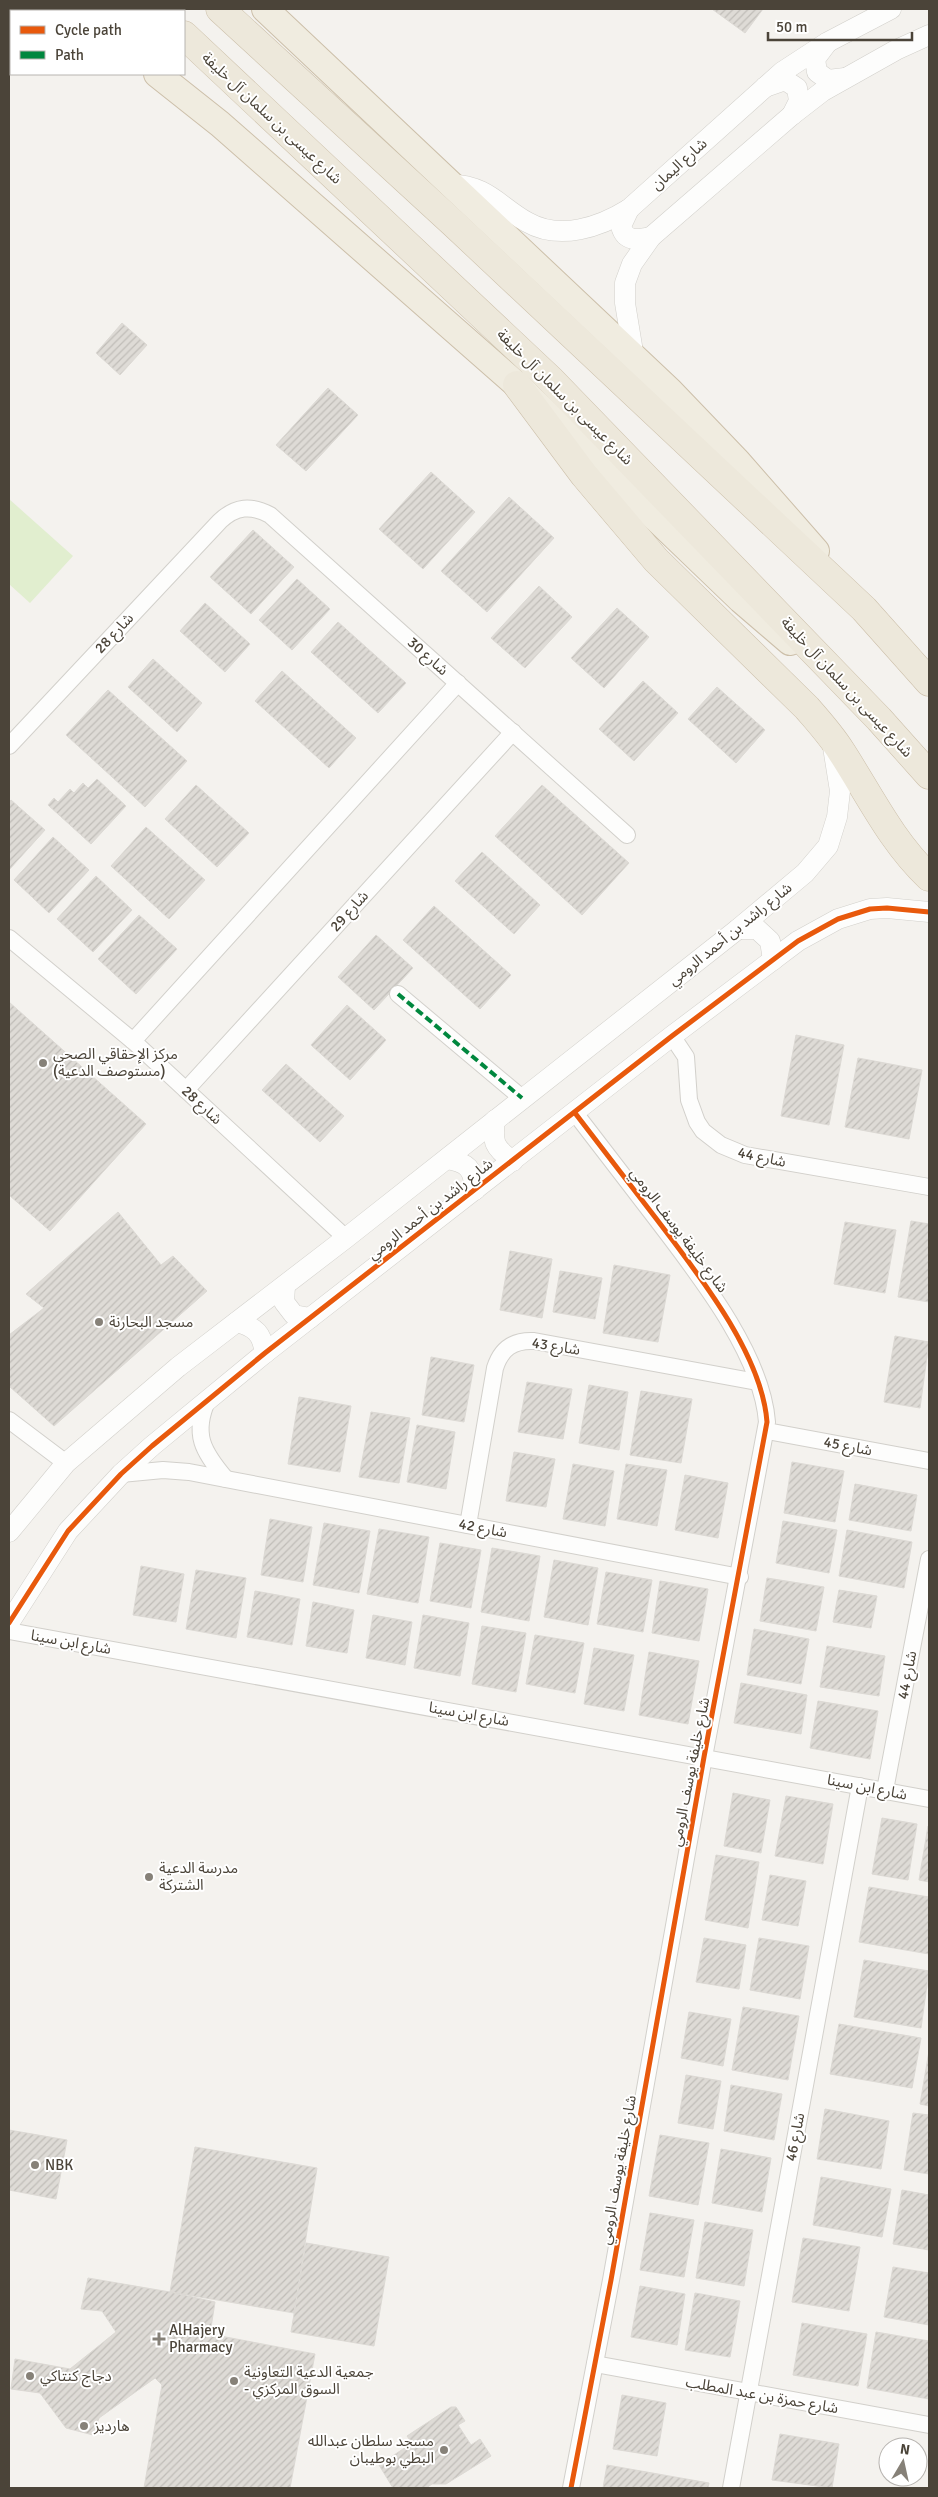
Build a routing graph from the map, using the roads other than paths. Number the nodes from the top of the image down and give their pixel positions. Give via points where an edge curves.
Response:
1 (220, 9) edge
2 (265, 9) edge
3 (891, 9) edge
4 (929, 35) edge
5 (185, 36) edge
6 (828, 42) junction
7 (158, 75) edge
8 (846, 78) junction
9 (762, 88) junction
10 (792, 115) junction
11 (448, 184) junction
12 (629, 209) junction
13 (651, 237) junction
14 (634, 358) junction
15 (517, 385) junction
16 (220, 521) joint
17 (864, 609) junction
18 (929, 682) edge
19 (458, 683) junction
20 (879, 719) junction
21 (513, 732) junction
22 (829, 733) junction
23 (9, 746) edge
24 (929, 775) edge
25 (627, 835) dead end
26 (929, 876) edge
27 (929, 912) edge
28 (738, 929) junction
29 (9, 938) edge
30 (773, 960) junction
31 (398, 994) dead end
32 (672, 1036) junction
33 (133, 1040) junction
34 (186, 1090) junction
35 (522, 1098) junction
36 (575, 1112) junction
37 (495, 1120) junction
38 (446, 1159) junction
39 (513, 1161) junction
40 (929, 1187) edge
41 (475, 1190) junction
42 (346, 1238) junction
43 (284, 1286) junction
44 (310, 1318) junction
45 (237, 1322) junction
46 (265, 1353) junction
47 (757, 1382) junction
48 (208, 1399) junction
49 (9, 1420) edge
50 (767, 1431) junction
51 (929, 1462) edge
52 (66, 1463) junction
53 (121, 1474) junction
54 (226, 1479) junction
55 (468, 1525) junction
56 (9, 1532) edge
57 (929, 1559) edge
58 (740, 1577) junction
59 (9, 1623) edge
60 (9, 1631) edge
61 (704, 1756) junction
62 (860, 1786) junction
63 (885, 1790) junction
64 (929, 1799) edge
65 (595, 2364) junction
66 (747, 2392) junction
67 (929, 2425) edge
68 (571, 2488) edge
69 (731, 2488) edge

1 - 17 highway via 460,229
2 - 11 highway
3 - 6 street, شارع اليمان
4 - 8 street
5 - 20 highway, شارع عيسى بن سلمان آل خليفة via 551,380
6 - 8 street via 815,60 817,72 828,80
6 - 9 street, شارع اليمان via 799,59
7 - 15 highway via 220,124
8 - 10 street
9 - 10 street via 784,80 797,88 799,101
9 - 12 street, شارع اليمان
10 - 13 street
11 - 12 street, شارع اليمان via 484,192 526,221 549,230 590,227
11 - 14 highway
12 - 13 street via 620,226 623,234 637,240
13 - 14 street via 632,264 625,283
14 - 17 highway via 738,462
15 - 20 highway via 741,600
15 - 22 highway via 584,474 656,560 808,708
16 - 19 street, شارع 30 via 242,508 270,514
16 - 23 street, شارع 28
17 - 18 highway
19 - 21 street, شارع 30
19 - 33 street
20 - 24 highway, شارع عيسى بن سلمان آل خليفة
21 - 25 street, شارع 30
21 - 34 street, شارع 29
22 - 26 highway via 895,838 912,861
22 - 28 street, شارع راشد بن أحمد الرومي via 840,790 837,817 828,846 805,873
27 - 30 street, شارع راشد بن أحمد الرومي via 887,908 853,914 820,928
28 - 30 street via 757,929 770,941
28 - 35 street, شارع راشد بن أحمد الرومي
29 - 33 street, شارع 28
30 - 32 street, شارع راشد بن أحمد الرومي
31 - 35 street
32 - 36 street, شارع راشد بن أحمد الرومي
32 - 40 street, شارع 44 via 686,1057 689,1100 694,1117 703,1131 721,1145 745,1155
33 - 34 street, شارع 28
34 - 42 street, شارع 28
35 - 37 street, شارع راشد بن أحمد الرومي
36 - 39 street, شارع راشد بن أحمد الرومي
36 - 47 street, شارع خليفة يوسف الرومي via 717,1302
37 - 38 street, شارع راشد بن أحمد الرومي
37 - 39 street via 492,1136 499,1151
38 - 41 street via 463,1162 474,1174
38 - 42 street, شارع راشد بن أحمد الرومي
39 - 41 street, شارع راشد بن أحمد الرومي
41 - 44 street, شارع راشد بن أحمد الرومي
42 - 43 street, شارع راشد بن أحمد الرومي
43 - 44 street via 284,1302 289,1309 294,1315
43 - 45 street, شارع راشد بن أحمد الرومي
44 - 46 street, شارع راشد بن أحمد الرومي
45 - 46 street via 252,1326 262,1338
45 - 52 street, شارع راشد بن أحمد الرومي via 178,1367
46 - 48 street, شارع راشد بن أحمد الرومي
47 - 50 street, شارع خليفة يوسف الرومي via 766,1409
47 - 55 street, شارع 43 via 534,1341 511,1345 500,1354 495,1368
48 - 53 street, شارع راشد بن أحمد الرومي
48 - 54 street via 201,1421 201,1438 207,1456
49 - 52 street
50 - 51 street, شارع 45
50 - 58 street, شارع خليفة يوسف الرومي
52 - 56 street, شارع راشد بن أحمد الرومي
53 - 54 street, شارع 42 via 177,1470
53 - 59 street, شارع راشد بن أحمد الرومي via 68,1531
54 - 55 street, شارع 42
55 - 58 street, شارع 42
57 - 63 street, شارع 44
58 - 61 street, شارع خليفة يوسف الرومي
60 - 61 street, شارع ابن سينا
61 - 62 street, شارع ابن سينا
61 - 65 street, شارع خليفة يوسف الرومي
62 - 63 street, شارع ابن سينا
62 - 66 street, شارع 46
63 - 64 street, شارع ابن سينا
65 - 66 street, شارع حمزة بن عبد المطلب
65 - 68 street, شارع خليفة يوسف الرومي
66 - 67 street, شارع حمزة بن عبد المطلب
66 - 69 street, شارع 46

